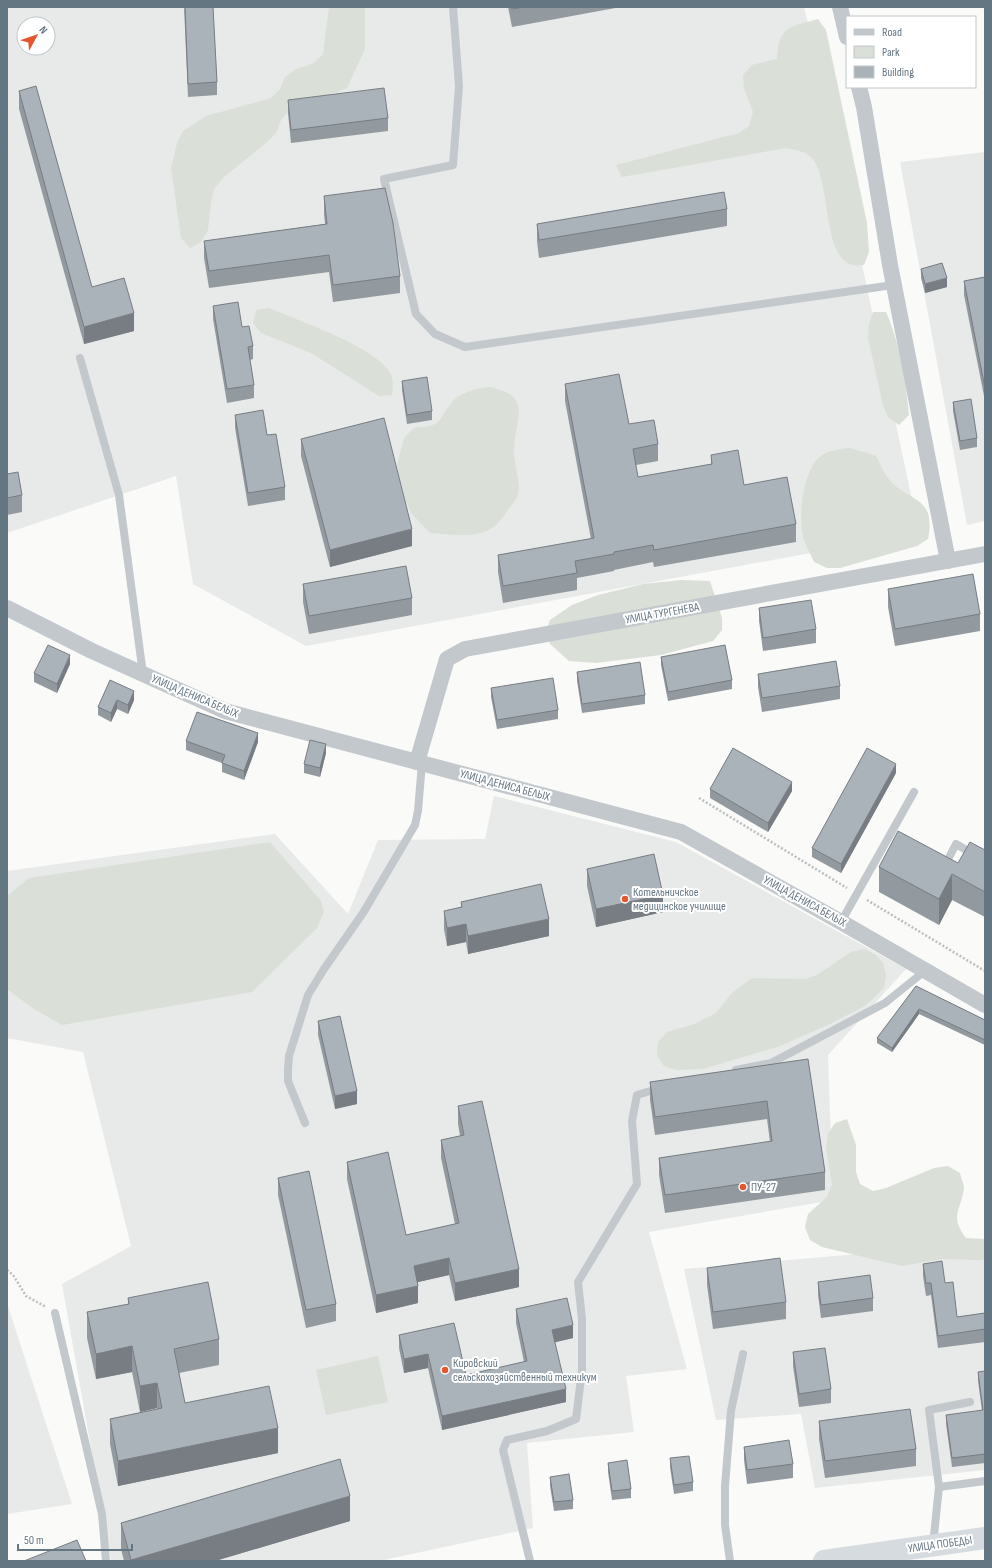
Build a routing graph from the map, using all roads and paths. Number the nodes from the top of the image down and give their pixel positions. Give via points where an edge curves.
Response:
1 (453, 7) edge
2 (840, 7) edge
3 (846, 33) edge
4 (859, 88) edge
5 (893, 285) junction
6 (80, 358) dead end
7 (985, 554) edge
8 (948, 561) junction
9 (7, 608) edge
10 (143, 674) junction
11 (420, 762) junction
12 (914, 792) dead end
13 (699, 798) dead end
14 (985, 861) edge
15 (937, 864) edge
16 (857, 894) junction
17 (841, 922) junction
18 (926, 970) junction
19 (985, 971) edge
20 (985, 1005) edge
21 (727, 1072) edge
22 (670, 1085) edge
23 (305, 1123) dead end
24 (7, 1270) edge
25 (55, 1313) joint
26 (743, 1354) dead end
27 (970, 1402) dead end
28 (985, 1480) edge
29 (939, 1487) junction
30 (985, 1538) edge
31 (933, 1546) junction
32 (106, 1561) edge
33 (530, 1561) edge
34 (730, 1561) edge
35 (824, 1561) edge

1 - 5 lane via 459,86 453,165 384,179 416,314 435,334 465,347
2 - 3 street
4 - 5 street
5 - 8 street
6 - 10 lane via 119,495
7 - 8 street, УЛИЦА ТУРГЕНЕВА
8 - 11 street, УЛИЦА ТУРГЕНЕВА via 465,649 447,659
9 - 10 street, УЛИЦА ДЕНИСА БЕЛЫХ
10 - 11 street, УЛИЦА ДЕНИСА БЕЛЫХ via 225,711
11 - 17 street, УЛИЦА ДЕНИСА БЕЛЫХ via 681,832
11 - 23 lane via 415,825 364,913 308,995 298,1023 289,1056 288,1081
12 - 16 lane via 892,839
13 - 16 path
14 - 15 lane via 956,844 944,868
16 - 17 lane
16 - 19 path
17 - 18 street, УЛИЦА ДЕНИСА БЕЛЫХ
18 - 20 street, УЛИЦА ДЕНИСА БЕЛЫХ
18 - 21 lane via 885,1003 770,1063
22 - 33 lane via 637,1095 632,1121 637,1184 578,1282 582,1319 582,1370 576,1419 547,1431 507,1440 503,1450
24 - 25 path via 26,1296
25 - 32 lane via 102,1514
26 - 34 lane via 731,1411 725,1486 725,1525
27 - 29 lane via 930,1410
28 - 29 lane
29 - 31 lane
30 - 31 highway, УЛИЦА ПОБЕДЫ
31 - 35 highway, УЛИЦА ПОБЕДЫ

